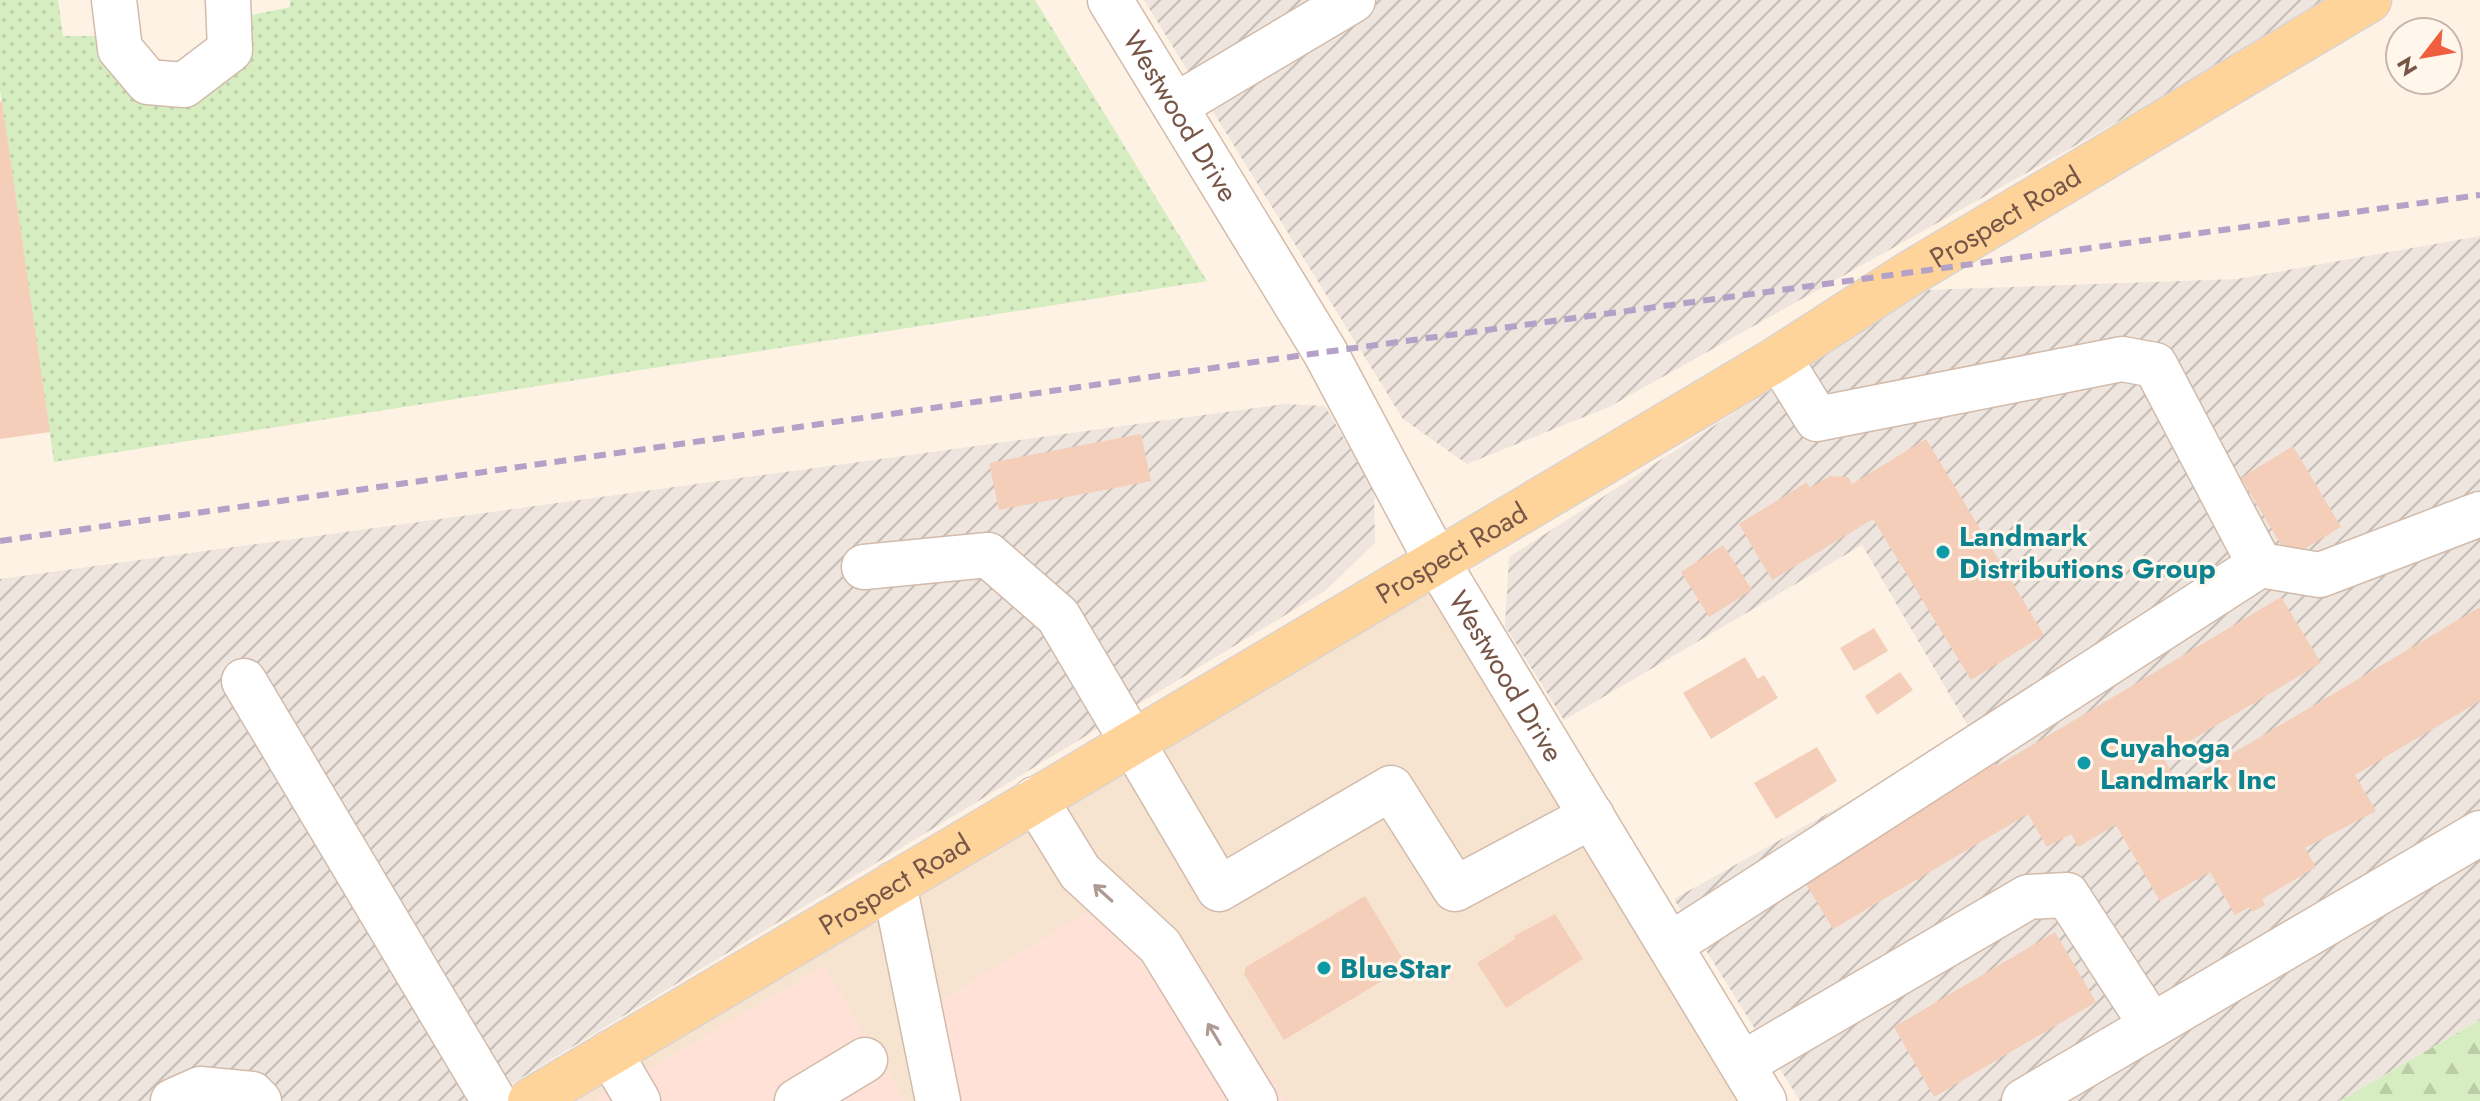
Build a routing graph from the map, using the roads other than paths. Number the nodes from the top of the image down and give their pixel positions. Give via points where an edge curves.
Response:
1 (114, 0) edge
2 (228, 0) edge
3 (1110, 0) edge
4 (1353, 0) edge
5 (2369, 0) edge
6 (1175, 106) junction
7 (1779, 358) junction
8 (2480, 514) edge
9 (1436, 560) junction
10 (2260, 565) junction
11 (864, 567) dead end
12 (244, 681) dead end
13 (1131, 742) junction
14 (1035, 799) junction
15 (1592, 816) junction
16 (2480, 833) edge
17 (894, 884) junction
18 (1670, 945) junction
19 (2152, 1026) junction
20 (610, 1053) junction
21 (865, 1060) dead end
22 (1742, 1064) junction
23 (173, 1101) edge
24 (259, 1101) edge
25 (494, 1101) edge
26 (530, 1101) edge
27 (638, 1101) edge
28 (797, 1101) edge
29 (938, 1101) edge
30 (1255, 1101) edge
31 (1764, 1101) edge
32 (2024, 1101) edge

1 - 2 street via 120,49 148,82 184,85 230,50
3 - 6 street, Westwood Drive
4 - 6 street
5 - 7 main road, Prospect Road via 1909,274
6 - 9 street, Westwood Drive via 1325,352
7 - 9 main road, Prospect Road
7 - 10 street via 1817,419 2122,359 2155,365
8 - 10 street via 2320,575
9 - 13 main road, Prospect Road
9 - 15 street, Westwood Drive
10 - 18 street
11 - 13 street via 988,555 1058,616
12 - 25 street
13 - 14 main road, Prospect Road
13 - 15 street via 1219,889 1391,788 1455,889
14 - 17 main road, Prospect Road
30 -> 14 street via 1160,946 1080,872
15 - 18 street, Westwood Drive
16 - 19 street
17 - 20 main road, Prospect Road
17 - 29 street
18 - 22 street, Westwood Drive
19 - 22 street via 2067,895 2028,897
19 - 32 street
20 - 26 main road, Prospect Road
20 - 27 street
21 - 28 street
22 - 31 street, Westwood Drive
23 - 24 street via 200,1089 252,1094

